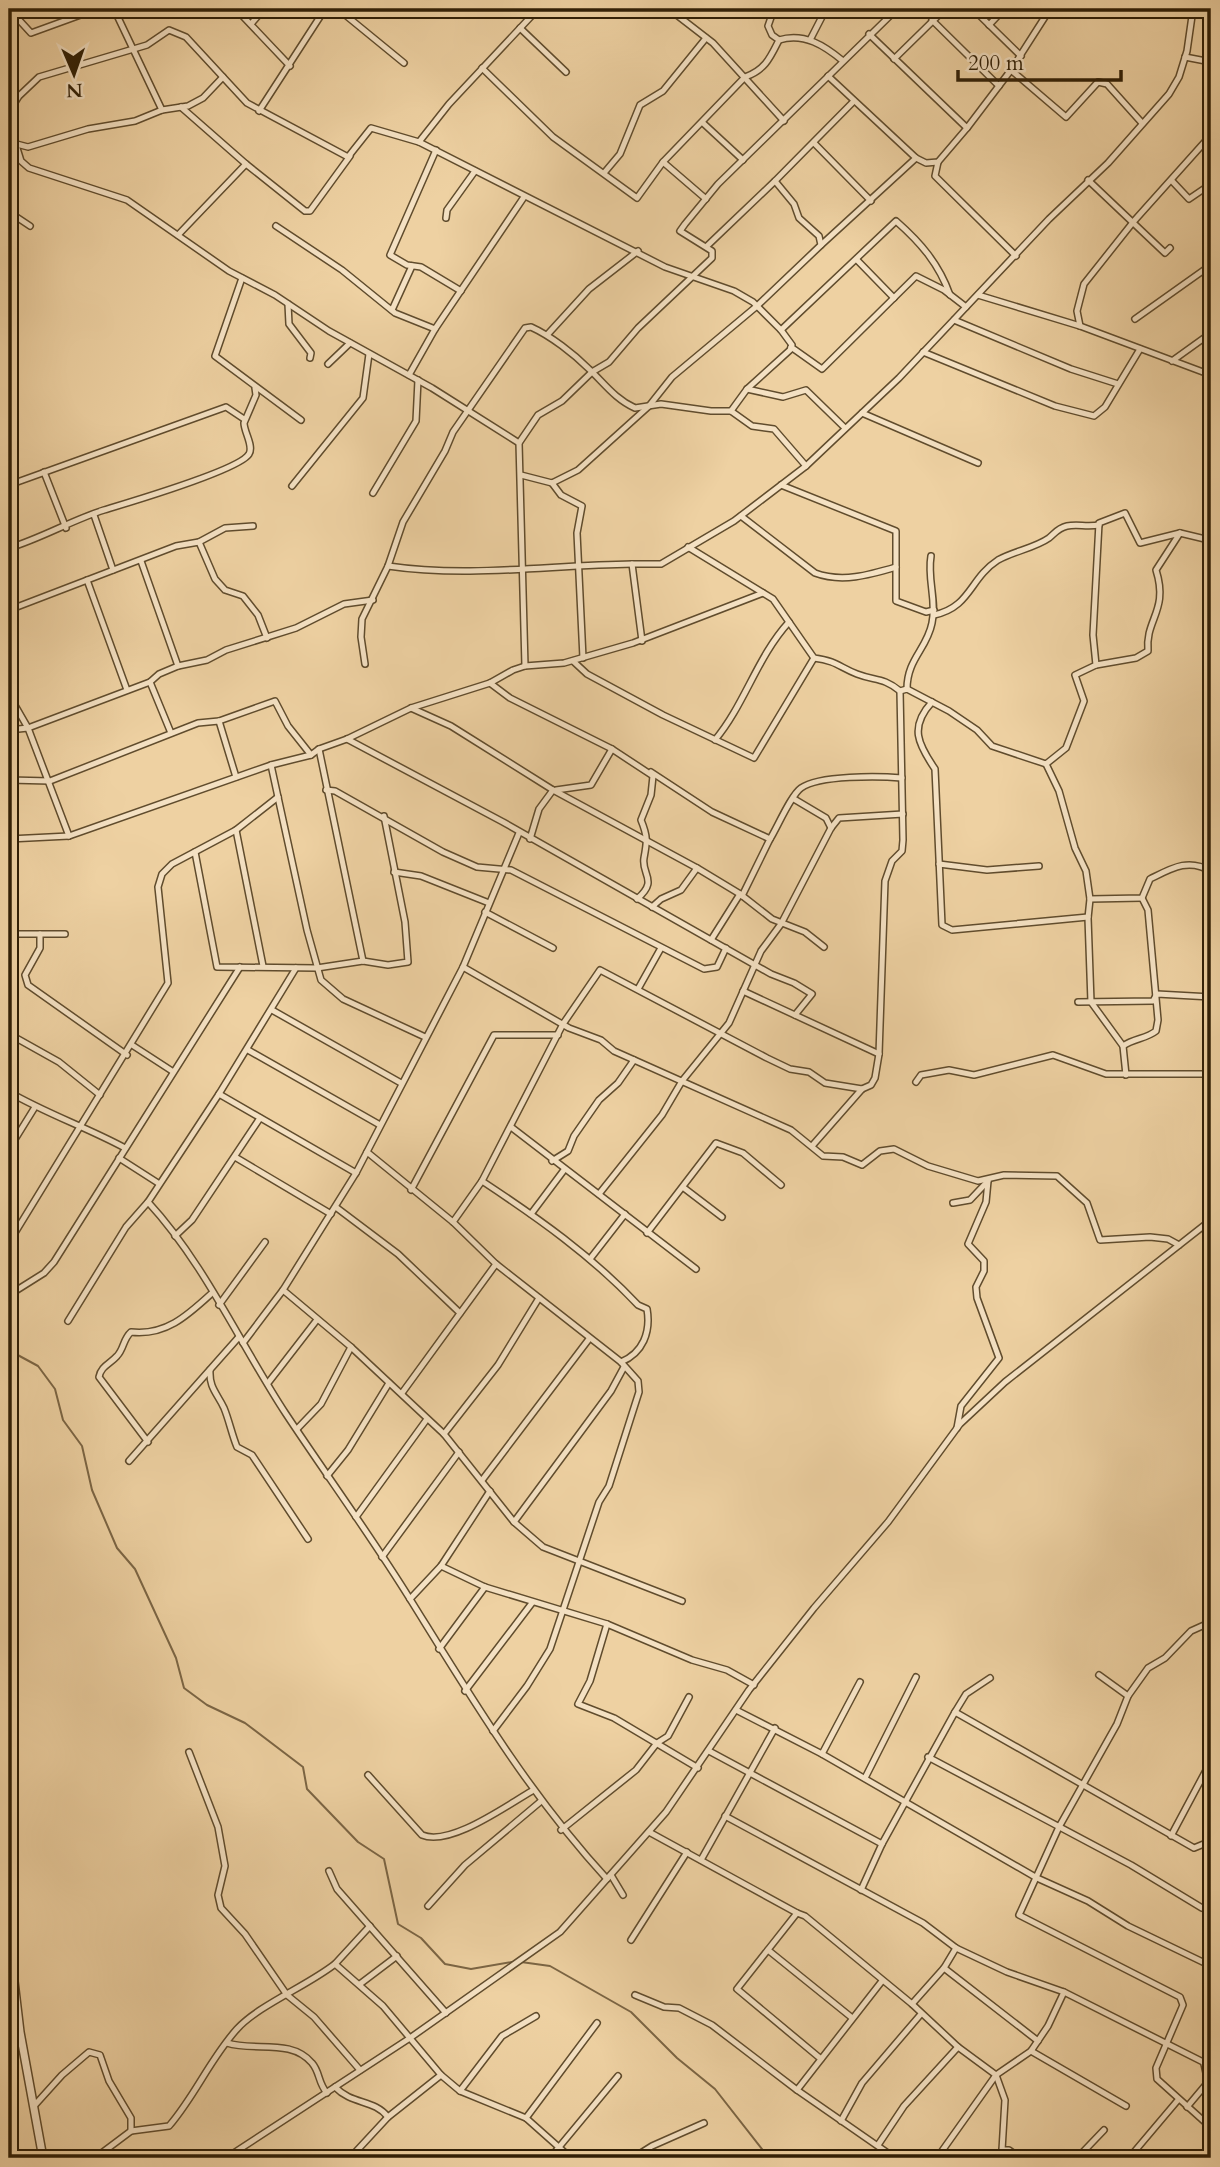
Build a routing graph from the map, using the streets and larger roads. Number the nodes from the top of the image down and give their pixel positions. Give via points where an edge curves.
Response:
1 (9, 9) edge
2 (97, 9) edge
3 (114, 9) edge
4 (236, 9) edge
5 (264, 9) edge
6 (325, 9) edge
7 (538, 9) edge
8 (670, 9) edge
9 (686, 9) edge
10 (774, 9) edge
11 (826, 9) edge
12 (897, 9) edge
13 (945, 9) edge
14 (973, 9) edge
15 (1004, 9) edge
16 (1050, 9) edge
17 (1193, 9) edge
18 (342, 10) edge
19 (679, 16) junction
20 (932, 20) junction
21 (251, 24) junction
22 (989, 25) junction
23 (520, 28) junction
24 (869, 34) junction
25 (706, 38) junction
26 (779, 40) junction
27 (810, 40) junction
28 (133, 50) junction
29 (1021, 57) junction
30 (1185, 57) junction
31 (894, 59) junction
32 (843, 61) junction
33 (1211, 61) edge
34 (404, 63) dead end
35 (290, 66) junction
36 (482, 68) junction
37 (1011, 71) junction
38 (566, 72) dead end
39 (828, 76) junction
40 (223, 77) junction
41 (745, 77) junction
42 (999, 86) junction
43 (854, 101) junction
44 (181, 107) junction
45 (9, 110) edge
46 (162, 110) junction
47 (259, 111) junction
48 (783, 121) junction
49 (703, 123) junction
50 (1142, 123) junction
51 (967, 128) junction
52 (1211, 135) edge
53 (9, 142) edge
54 (419, 142) junction
55 (814, 143) junction
56 (16, 145) junction
57 (436, 150) junction
58 (350, 156) junction
59 (916, 158) junction
60 (743, 160) junction
61 (663, 162) junction
62 (937, 162) junction
63 (246, 164) junction
64 (475, 171) junction
65 (604, 173) junction
66 (1088, 180) junction
67 (775, 181) junction
68 (1172, 182) junction
69 (1211, 184) edge
70 (524, 197) junction
71 (706, 199) junction
72 (871, 201) junction
73 (9, 212) edge
74 (446, 218) dead end
75 (1134, 221) junction
76 (30, 226) dead end
77 (276, 226) dead end
78 (178, 235) junction
79 (821, 245) junction
80 (707, 246) junction
81 (1170, 248) dead end
82 (638, 251) junction
83 (1016, 256) junction
84 (857, 260) junction
85 (1211, 265) edge
86 (412, 266) junction
87 (242, 278) junction
88 (694, 278) junction
89 (461, 291) junction
90 (950, 295) junction
91 (978, 295) junction
92 (894, 298) junction
93 (288, 304) junction
94 (757, 306) junction
95 (966, 307) junction
96 (392, 310) junction
97 (1135, 319) dead end
98 (954, 320) junction
99 (1080, 326) junction
100 (435, 329) junction
101 (782, 330) junction
102 (1211, 333) edge
103 (547, 335) junction
104 (350, 342) junction
105 (791, 347) junction
106 (1140, 349) junction
107 (923, 352) junction
108 (369, 354) junction
109 (310, 358) dead end
110 (1172, 361) junction
111 (328, 364) dead end
112 (592, 372) junction
113 (409, 375) junction
114 (1211, 375) edge
115 (418, 380) junction
116 (1118, 384) junction
117 (255, 388) junction
118 (747, 390) junction
119 (649, 406) junction
120 (468, 410) junction
121 (731, 411) junction
122 (862, 414) junction
123 (244, 419) junction
124 (301, 420) dead end
125 (845, 428) junction
126 (519, 443) junction
127 (978, 463) dead end
128 (806, 466) junction
129 (44, 472) junction
130 (521, 475) junction
131 (552, 483) junction
132 (9, 485) edge
133 (781, 485) junction
134 (292, 486) dead end
135 (373, 493) dead end
136 (94, 515) junction
137 (741, 516) junction
138 (1099, 525) junction
139 (253, 526) dead end
140 (66, 528) junction
141 (1180, 533) junction
142 (199, 542) junction
143 (688, 547) junction
144 (9, 548) edge
145 (1211, 550) edge
146 (930, 556) dead end
147 (141, 561) junction
148 (632, 564) junction
149 (577, 565) junction
150 (388, 566) junction
151 (896, 567) junction
152 (523, 568) junction
153 (113, 570) junction
154 (87, 580) junction
155 (763, 593) junction
156 (373, 600) junction
157 (9, 610) edge
158 (934, 612) junction
159 (789, 622) junction
160 (267, 638) junction
161 (642, 641) junction
162 (814, 657) junction
163 (583, 658) junction
164 (573, 661) junction
165 (365, 664) dead end
166 (1096, 665) junction
167 (178, 666) junction
168 (525, 666) junction
169 (150, 682) junction
170 (490, 683) junction
171 (127, 690) junction
172 (903, 690) junction
173 (9, 695) edge
174 (932, 702) junction
175 (411, 708) junction
176 (219, 720) junction
177 (28, 728) junction
178 (9, 730) edge
179 (171, 733) junction
180 (347, 739) junction
181 (715, 740) junction
182 (318, 749) junction
183 (612, 749) junction
184 (311, 755) junction
185 (1046, 764) junction
186 (271, 765) junction
187 (649, 771) junction
188 (236, 777) junction
189 (902, 778) junction
190 (9, 780) edge
191 (50, 781) junction
192 (326, 790) junction
193 (553, 790) junction
194 (278, 797) junction
195 (794, 799) junction
196 (903, 814) junction
197 (384, 816) junction
198 (831, 828) junction
199 (236, 830) junction
200 (519, 833) junction
201 (69, 836) junction
202 (9, 839) edge
203 (530, 839) junction
204 (770, 839) junction
205 (649, 841) junction
206 (195, 852) junction
207 (939, 864) junction
208 (1039, 866) dead end
209 (697, 868) junction
210 (505, 869) junction
211 (1211, 871) edge
212 (394, 872) junction
213 (741, 895) junction
214 (1142, 898) junction
215 (637, 899) junction
216 (1090, 899) junction
217 (489, 903) junction
218 (652, 907) junction
219 (485, 912) junction
220 (1088, 917) junction
221 (781, 924) junction
222 (9, 934) edge
223 (40, 934) junction
224 (65, 934) dead end
225 (711, 940) junction
226 (824, 947) dead end
227 (553, 948) dead end
228 (661, 948) junction
229 (726, 948) junction
230 (363, 961) junction
231 (755, 963) junction
232 (263, 966) junction
233 (240, 967) junction
234 (463, 967) junction
235 (296, 968) junction
236 (317, 968) junction
237 (638, 989) junction
238 (743, 991) junction
239 (1157, 994) junction
240 (1211, 997) edge
241 (1078, 1002) dead end
242 (1091, 1002) junction
243 (272, 1010) junction
244 (795, 1015) junction
245 (563, 1024) junction
246 (9, 1034) edge
247 (720, 1034) junction
248 (558, 1035) junction
249 (425, 1037) junction
250 (132, 1045) junction
251 (1123, 1046) junction
252 (248, 1050) junction
253 (878, 1054) junction
254 (127, 1055) junction
255 (634, 1060) junction
256 (172, 1071) junction
257 (1211, 1074) edge
258 (1126, 1075) junction
259 (682, 1081) junction
260 (916, 1082) dead end
261 (401, 1083) junction
262 (862, 1089) junction
263 (9, 1092) edge
264 (219, 1094) junction
265 (100, 1095) junction
266 (34, 1107) junction
267 (260, 1118) junction
268 (82, 1125) junction
269 (380, 1125) junction
270 (511, 1127) junction
271 (812, 1146) junction
272 (125, 1148) junction
273 (9, 1149) edge
274 (367, 1152) junction
275 (235, 1157) junction
276 (119, 1158) junction
277 (552, 1161) junction
278 (564, 1170) junction
279 (356, 1173) junction
280 (482, 1181) junction
281 (988, 1181) junction
282 (158, 1183) junction
283 (782, 1185) dead end
284 (684, 1188) junction
285 (411, 1190) junction
286 (599, 1194) junction
287 (148, 1202) junction
288 (953, 1203) dead end
289 (337, 1208) junction
290 (331, 1214) junction
291 (531, 1214) junction
292 (625, 1214) junction
293 (722, 1217) dead end
294 (1211, 1220) edge
295 (453, 1222) junction
296 (647, 1233) junction
297 (13, 1236) dead end
298 (175, 1236) junction
299 (265, 1242) dead end
300 (1179, 1245) junction
301 (590, 1259) junction
302 (496, 1264) junction
303 (696, 1269) dead end
304 (283, 1290) junction
305 (212, 1293) junction
306 (9, 1295) edge
307 (539, 1298) junction
308 (219, 1305) junction
309 (460, 1313) junction
310 (68, 1321) dead end
311 (316, 1321) junction
312 (589, 1339) junction
313 (240, 1340) junction
314 (351, 1347) junction
315 (623, 1364) junction
316 (210, 1370) junction
317 (268, 1383) junction
318 (389, 1383) junction
319 (402, 1393) junction
320 (427, 1419) junction
321 (957, 1428) junction
322 (297, 1429) junction
323 (444, 1434) junction
324 (148, 1442) junction
325 (459, 1452) junction
326 (129, 1461) dead end
327 (327, 1476) junction
328 (483, 1479) junction
329 (490, 1491) junction
330 (356, 1517) junction
331 (514, 1522) junction
332 (308, 1539) dead end
333 (382, 1557) junction
334 (580, 1563) junction
335 (441, 1566) junction
336 (485, 1587) junction
337 (410, 1599) junction
338 (682, 1601) dead end
339 (532, 1603) junction
340 (563, 1613) junction
341 (1211, 1622) edge
342 (607, 1624) junction
343 (439, 1649) junction
344 (1099, 1675) dead end
345 (916, 1677) dead end
346 (990, 1678) dead end
347 (860, 1682) dead end
348 (754, 1685) junction
349 (465, 1691) junction
350 (1128, 1696) junction
351 (689, 1697) dead end
352 (736, 1710) junction
353 (954, 1712) junction
354 (775, 1728) junction
355 (493, 1731) junction
356 (657, 1743) junction
357 (709, 1751) junction
358 (188, 1752) dead end
359 (822, 1754) junction
360 (928, 1757) junction
361 (1211, 1761) edge
362 (698, 1768) junction
363 (750, 1773) junction
364 (368, 1775) dead end
365 (865, 1778) junction
366 (1084, 1786) junction
367 (532, 1791) junction
368 (905, 1801) junction
369 (540, 1802) junction
370 (725, 1816) junction
371 (1059, 1827) junction
372 (561, 1830) junction
373 (649, 1832) junction
374 (1171, 1836) junction
375 (1211, 1841) edge
376 (882, 1844) junction
377 (687, 1852) junction
378 (701, 1860) junction
379 (329, 1871) dead end
380 (609, 1877) junction
381 (1037, 1878) junction
382 (861, 1890) junction
383 (624, 1895) dead end
384 (428, 1906) dead end
385 (1202, 1908) dead end
386 (797, 1913) junction
387 (370, 1926) junction
388 (9, 1940) edge
389 (631, 1940) dead end
390 (956, 1948) junction
391 (768, 1950) junction
392 (397, 1956) junction
393 (335, 1964) junction
394 (1211, 1966) edge
395 (944, 1968) junction
396 (882, 1981) junction
397 (360, 1984) junction
398 (1063, 1992) junction
399 (287, 1995) junction
400 (635, 1995) dead end
401 (912, 2004) junction
402 (446, 2013) junction
403 (921, 2014) junction
404 (536, 2016) dead end
405 (851, 2017) junction
406 (597, 2023) dead end
407 (410, 2038) junction
408 (1038, 2041) junction
409 (227, 2043) junction
410 (1166, 2044) junction
411 (958, 2046) junction
412 (1031, 2051) junction
413 (821, 2059) junction
414 (1204, 2064) junction
415 (1211, 2066) edge
416 (360, 2070) junction
417 (441, 2075) junction
418 (996, 2075) junction
419 (618, 2076) dead end
420 (335, 2087) junction
421 (797, 2090) junction
422 (460, 2091) junction
423 (327, 2093) junction
424 (1178, 2100) junction
425 (34, 2106) junction
426 (1126, 2106) dead end
427 (1187, 2107) junction
428 (388, 2117) junction
429 (526, 2118) junction
430 (841, 2121) junction
431 (704, 2123) dead end
432 (1206, 2123) dead end
433 (1104, 2130) dead end
434 (131, 2132) junction
435 (878, 2145) junction
436 (558, 2146) junction
437 (1002, 2150) junction
438 (43, 2158) edge
439 (95, 2158) edge
440 (226, 2158) edge
441 (350, 2158) edge
442 (550, 2158) edge
443 (571, 2158) edge
444 (633, 2158) edge
445 (895, 2158) edge
446 (937, 2158) edge
447 (1000, 2158) edge
448 (1020, 2158) edge
449 (1069, 2158) edge
450 (1129, 2158) edge

1 - 2 street via 31,33
3 - 28 street
4 - 21 street
5 - 21 street
6 - 35 street
7 - 23 street
8 - 19 street
9 - 19 street
10 - 26 street via 768,26
11 - 27 street
12 - 24 street
13 - 20 street
14 - 22 street
15 - 22 street
16 - 29 street
17 - 30 street
18 - 34 street
19 - 25 street
20 - 31 street
20 - 42 street
21 - 35 street
22 - 29 street
23 - 36 street
23 - 38 street
24 - 31 street
24 - 32 street
25 - 41 street
25 - 65 street via 663,91 640,105 620,154
26 - 27 street via 790,36
26 - 41 street via 767,64
27 - 32 street
28 - 40 street via 169,30 186,37
28 - 45 street via 39,77
28 - 46 street
29 - 37 street
30 - 33 street
30 - 50 street via 1170,94
31 - 51 street
32 - 39 street
35 - 47 street
36 - 54 street
36 - 65 street via 553,137
37 - 42 street
37 - 50 street via 1066,117 1091,87 1098,82 1107,84
39 - 43 street
39 - 48 street
40 - 44 street via 195,104
40 - 47 street
41 - 48 street
41 - 49 street
42 - 51 street
43 - 55 street
43 - 59 street
44 - 46 street
44 - 63 street
46 - 56 street via 28,147
47 - 58 street
48 - 60 street
49 - 60 street
49 - 61 street
50 - 66 street
51 - 62 street
52 - 68 street
53 - 56 street
54 - 57 street
54 - 58 street via 371,128
55 - 67 street
55 - 72 street
56 - 78 street via 21,161 29,168 127,201
57 - 64 street
57 - 86 street via 390,254
58 - 63 street via 310,211
59 - 62 street
59 - 72 street
60 - 71 street
61 - 65 street via 637,198
61 - 71 street
62 - 83 street via 935,176
63 - 78 street
64 - 70 street
64 - 74 street via 447,209
66 - 75 street
66 - 83 street
67 - 79 street via 799,218 819,236
67 - 80 street
68 - 69 street via 1189,199
68 - 75 street
70 - 82 street
70 - 89 street
71 - 80 street via 680,231
72 - 79 street
73 - 76 street
75 - 81 street via 1165,253
75 - 99 street via 1084,284 1077,311
77 - 96 street
78 - 87 street
79 - 94 street
80 - 88 street via 712,258
82 - 88 street
82 - 103 street via 589,289
83 - 91 street
84 - 90 street via 897,220 943,273
84 - 92 street
84 - 101 street
85 - 97 street
86 - 89 street
86 - 96 street
87 - 93 street
87 - 117 street via 215,356
88 - 94 street via 734,291
88 - 112 street via 638,328 609,362
89 - 100 street
90 - 92 street via 916,276
90 - 95 street
91 - 95 street
91 - 99 street
92 - 105 street via 822,369
93 - 104 street
93 - 109 street via 289,324
94 - 101 street
94 - 119 street via 672,377
95 - 98 street
96 - 100 street
98 - 107 street
98 - 116 street
99 - 106 street
100 - 113 street
101 - 105 street
102 - 110 street
103 - 112 street
103 - 120 street via 526,328
104 - 108 street
104 - 111 street
105 - 118 street
106 - 110 street
106 - 116 street
107 - 116 street via 1079,414 1094,416
107 - 122 street
108 - 113 street
108 - 134 street via 363,398
110 - 114 street
112 - 119 street via 628,405
112 - 126 street via 562,401 538,415
113 - 115 street
115 - 120 street
115 - 135 street via 416,421
117 - 123 street
117 - 124 street
118 - 121 street
118 - 125 street via 783,397 806,390
119 - 121 street
119 - 131 street via 578,470
120 - 126 street
120 - 150 street via 403,522
121 - 128 street via 752,426 774,429
122 - 125 street
122 - 127 street
123 - 129 street via 226,407
123 - 136 street via 251,447 247,457 173,490
125 - 128 street
126 - 130 street
128 - 133 street
129 - 132 street
129 - 140 street
130 - 131 street
130 - 152 street
131 - 149 street via 561,495 582,506
133 - 137 street
133 - 151 street via 896,531
136 - 140 street
136 - 153 street
137 - 143 street
137 - 151 street via 815,573 829,578 869,575
138 - 141 street via 1125,513 1140,543
138 - 158 street via 1066,526 997,561 977,578 964,601 950,611
138 - 166 street via 1093,635
139 - 142 street via 225,528
140 - 144 street
141 - 145 street via 1205,539
141 - 166 street via 1156,570 1160,608 1147,639 1149,651
142 - 147 street
142 - 160 street via 215,579 225,590 243,596 258,615
143 - 148 street via 661,564
143 - 155 street
146 - 158 street
147 - 153 street
147 - 167 street
148 - 149 street
148 - 161 street
149 - 152 street
149 - 163 street
150 - 152 street via 467,574
150 - 156 street
151 - 158 street via 897,601
152 - 168 street
153 - 154 street
154 - 157 street
154 - 171 street
155 - 159 street
155 - 161 street
156 - 160 street via 344,604
156 - 165 street via 360,631
158 - 172 street via 932,626 907,670
159 - 162 street
159 - 181 street via 767,648 726,728
160 - 167 street
161 - 163 street
162 - 172 street via 856,674 887,680
162 - 181 street via 757,758
163 - 164 street
164 - 168 street
164 - 181 street via 587,674
166 - 185 street via 1075,675 1084,701 1066,748
167 - 169 street
168 - 170 street
169 - 171 street
169 - 179 street
170 - 175 street
170 - 183 street via 510,698
171 - 177 street
172 - 174 street
172 - 189 street
173 - 177 street
174 - 185 street via 977,730 992,746
174 - 207 street via 920,715 918,732 921,748 935,769
175 - 180 street
175 - 193 street via 451,726
176 - 179 street
176 - 184 street via 275,701
176 - 188 street
177 - 178 street
177 - 191 street
179 - 191 street
180 - 182 street
180 - 200 street
182 - 184 street
182 - 192 street
183 - 187 street
183 - 193 street via 591,785
184 - 186 street
185 - 216 street via 1086,871
186 - 188 street
186 - 194 street
187 - 204 street via 712,812
187 - 205 street via 654,782 641,820
188 - 201 street
189 - 195 street via 870,775 818,781 799,789
189 - 196 street
190 - 191 street
191 - 201 street
192 - 197 street
192 - 230 street
193 - 203 street via 539,809
193 - 205 street
194 - 199 street
194 - 236 street
195 - 198 street via 826,818
195 - 204 street
196 - 198 street via 839,818
196 - 253 street via 902,851 892,860 883,895
197 - 210 street via 468,864
197 - 212 street
198 - 221 street
199 - 206 street
199 - 232 street
200 - 203 street
200 - 210 street
201 - 202 street
203 - 215 street
204 - 213 street
205 - 209 street
205 - 215 street via 643,859 647,890
206 - 233 street via 217,967
206 - 250 street via 162,874 158,887 168,983
207 - 208 street via 987,870
207 - 220 street via 942,925 952,930
209 - 213 street
209 - 218 street via 681,890 660,898
210 - 217 street
210 - 228 street
211 - 214 street via 1193,863 1165,871 1150,879
212 - 217 street via 421,876
212 - 230 street via 408,962
213 - 221 street
213 - 225 street
214 - 216 street
214 - 239 street via 1148,910
215 - 218 street
216 - 220 street
217 - 219 street
218 - 225 street
219 - 227 street
219 - 234 street
220 - 242 street
221 - 226 street via 805,932
221 - 231 street
222 - 223 street
223 - 224 street
223 - 254 street via 38,954 24,975 28,985
225 - 229 street
228 - 229 street via 712,970
228 - 237 street
229 - 231 street
230 - 236 street
231 - 238 street
231 - 244 street via 812,994
232 - 233 street
232 - 235 street
233 - 256 street
234 - 245 street
234 - 249 street
235 - 236 street
235 - 243 street
236 - 249 street via 321,980 343,999
237 - 245 street via 600,970
237 - 247 street
238 - 244 street
238 - 247 street
239 - 240 street
239 - 242 street via 1153,1001
239 - 251 street via 1156,1031
241 - 242 street
242 - 251 street
243 - 252 street
243 - 261 street
244 - 253 street
245 - 248 street
245 - 255 street
246 - 265 street via 59,1062
247 - 259 street
247 - 262 street via 825,1083
248 - 270 street
248 - 285 street via 494,1035
249 - 261 street
250 - 254 street
250 - 256 street
251 - 258 street
252 - 264 street
252 - 269 street
253 - 262 street via 875,1078
254 - 265 street
255 - 259 street
255 - 277 street via 599,1100 568,1151
256 - 272 street
257 - 258 street
258 - 260 street via 1094,1070 1053,1055 974,1074 949,1070 921,1075
259 - 271 street via 791,1130
259 - 286 street via 662,1115
261 - 269 street
262 - 271 street
263 - 266 street
264 - 267 street
264 - 282 street
265 - 268 street
266 - 268 street via 63,1122
266 - 273 street
267 - 275 street
267 - 279 street
268 - 272 street
268 - 297 street
269 - 274 street
270 - 277 street
270 - 280 street
271 - 281 street via 822,1156 843,1157 862,1165 880,1151 898,1150 929,1166
272 - 276 street
274 - 279 street
274 - 285 street
275 - 290 street
275 - 298 street via 192,1220
276 - 282 street
276 - 306 street via 54,1262
277 - 278 street
278 - 286 street
278 - 291 street
279 - 289 street
280 - 291 street
280 - 295 street
281 - 288 street via 970,1200
281 - 300 street via 1004,1175 1057,1176 1087,1203 1100,1240 1150,1237
281 - 321 street via 986,1202 968,1244 984,1261 976,1293 999,1358 961,1406
282 - 287 street
283 - 284 street via 743,1153 716,1143
284 - 293 street
284 - 296 street
285 - 295 street
286 - 292 street
287 - 298 street
287 - 310 street via 126,1227
289 - 290 street
289 - 309 street via 398,1254
290 - 304 street
291 - 301 street
292 - 296 street
292 - 301 street
294 - 300 street
295 - 302 street
296 - 303 street
298 - 305 street via 195,1260
299 - 308 street
300 - 321 street via 1005,1382
301 - 315 street via 648,1309 644,1344
302 - 307 street
302 - 309 street
304 - 311 street
304 - 313 street
305 - 308 street
305 - 324 street via 179,1323 146,1334 131,1332 124,1338 120,1354 100,1370 99,1377
307 - 312 street
307 - 323 street via 498,1365
308 - 313 street
309 - 319 street
311 - 314 street
311 - 317 street
312 - 315 street
312 - 328 street
313 - 316 street
313 - 317 street
314 - 318 street
314 - 322 street via 321,1404
315 - 331 street via 611,1391
315 - 334 street via 638,1381 639,1392
316 - 324 street
316 - 332 street via 209,1384 223,1406 237,1447 252,1455
317 - 322 street
318 - 319 street
318 - 327 street
319 - 320 street
320 - 323 street
320 - 330 street
321 - 348 street via 888,1522
322 - 327 street
323 - 325 street
324 - 326 street
325 - 328 street
325 - 333 street
327 - 330 street
328 - 329 street
329 - 331 street
329 - 335 street
330 - 333 street
331 - 334 street via 543,1547
333 - 337 street
334 - 338 street
334 - 340 street
335 - 336 street
335 - 337 street
336 - 339 street
336 - 343 street
337 - 343 street
339 - 340 street
339 - 349 street
340 - 342 street
340 - 355 street via 550,1649
341 - 350 street via 1191,1631 1149,1668
342 - 348 street via 727,1670
342 - 356 street via 578,1704
343 - 349 street
344 - 350 street
345 - 365 street
346 - 353 street via 967,1694
347 - 359 street
348 - 352 street
349 - 355 street
350 - 366 street
351 - 356 street via 668,1736
352 - 354 street
352 - 357 street
353 - 360 street
353 - 366 street
354 - 359 street
354 - 363 street
355 - 367 street
356 - 362 street
356 - 372 street via 636,1770
357 - 362 street
357 - 363 street
358 - 399 street via 218,1827 225,1866 218,1895 221,1908
359 - 365 street
360 - 368 street
360 - 371 street
361 - 374 street
362 - 373 street
363 - 370 street
363 - 376 street
364 - 367 street via 422,1835 432,1839 454,1834
365 - 368 street
366 - 371 street
366 - 374 street
367 - 369 street
368 - 376 street
368 - 381 street
369 - 372 street
369 - 384 street via 465,1865
370 - 378 street
370 - 382 street
371 - 381 street
371 - 385 street
372 - 380 street
373 - 377 street
373 - 380 street
374 - 375 street via 1194,1848
376 - 382 street
377 - 378 street
377 - 389 street
378 - 386 street
379 - 387 street via 337,1889
380 - 383 street
380 - 402 street via 560,1932
381 - 394 street
381 - 410 street via 1019,1915 1183,2001
382 - 390 street via 923,1923
386 - 391 street
386 - 396 street
387 - 392 street
387 - 393 street
388 - 425 street
390 - 395 street
390 - 398 street
391 - 405 street
391 - 413 street via 737,1989
392 - 397 street
392 - 402 street
393 - 397 street
393 - 399 street
395 - 401 street
395 - 408 street
396 - 401 street
396 - 405 street
397 - 407 street
398 - 408 street
398 - 410 street
399 - 409 street via 238,2027
399 - 416 street via 314,2017
400 - 421 street via 679,2008 712,2025
401 - 403 street
402 - 407 street
403 - 411 street
403 - 430 street via 862,2083
404 - 422 street via 502,2036
405 - 413 street
406 - 429 street
407 - 416 street
407 - 417 street
408 - 412 street
409 - 423 street via 282,2046 301,2054 312,2062
409 - 434 street via 169,2126
410 - 414 street
410 - 424 street via 1156,2068 1157,2079
411 - 418 street
411 - 435 street via 904,2106
412 - 418 street
412 - 426 street
413 - 421 street
414 - 415 street
414 - 427 street via 1208,2082
416 - 420 street
417 - 422 street
417 - 428 street
418 - 437 street via 1005,2101
418 - 446 street
419 - 436 street
420 - 423 street
420 - 428 street via 346,2099 382,2109
421 - 430 street
422 - 429 street
423 - 440 street
424 - 427 street
424 - 450 street
425 - 434 street via 89,2052 100,2056 131,2118
425 - 438 street
427 - 432 street
428 - 441 street
429 - 436 street
430 - 435 street
431 - 444 street
433 - 449 street via 1081,2154
434 - 439 street
435 - 445 street
436 - 442 street
436 - 443 street
437 - 447 street
437 - 448 street

